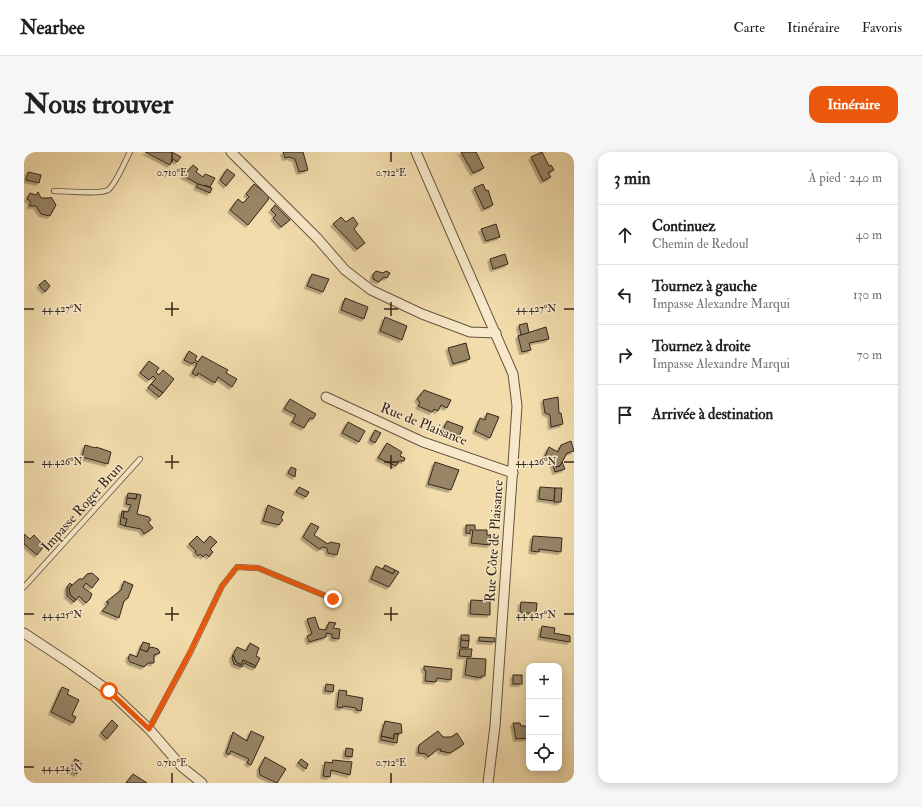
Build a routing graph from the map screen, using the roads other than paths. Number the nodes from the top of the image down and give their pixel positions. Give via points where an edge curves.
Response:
1 (130, 152) edge
2 (231, 152) edge
3 (416, 152) edge
4 (54, 191) dead end
5 (496, 333) junction
6 (326, 397) dead end
7 (140, 459) dead end
8 (513, 473) junction
9 (24, 587) edge
10 (333, 599) dead end
11 (24, 633) edge
12 (149, 729) junction
13 (202, 783) edge
14 (488, 783) edge

1 - 4 lane via 112,186 107,190
2 - 5 street via 345,270 371,290 422,314 470,332
3 - 5 street, Rue Côte de Plaisance
5 - 8 street, Rue Côte de Plaisance via 513,374 517,406
6 - 8 street, Rue de Plaisance via 423,442
7 - 9 lane, Impasse Roger Brun
8 - 14 street, Rue Côte de Plaisance via 495,726
10 - 12 lane via 258,568 237,567 222,586
11 - 12 street via 109,691
12 - 13 street via 182,767

